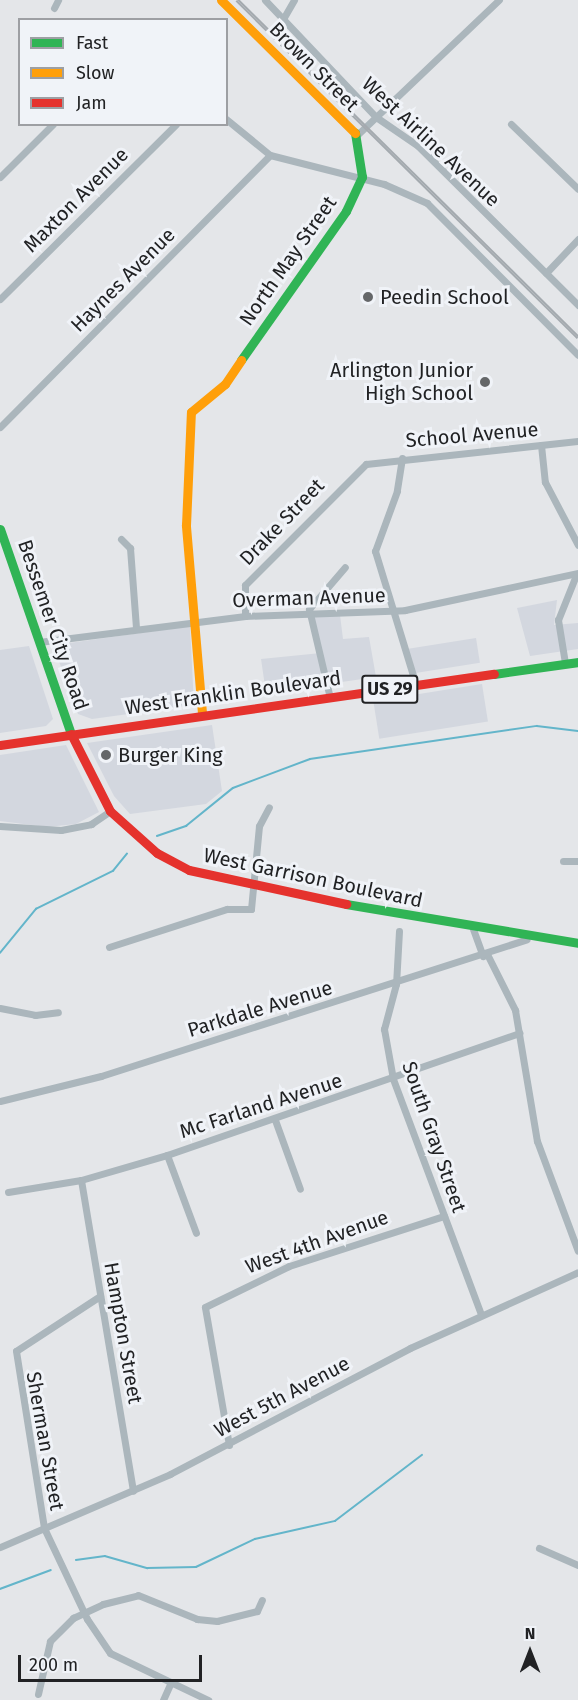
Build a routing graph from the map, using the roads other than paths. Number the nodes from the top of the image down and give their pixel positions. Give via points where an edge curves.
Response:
1 (58, 0) edge
2 (221, 0) edge
3 (265, 0) edge
4 (294, 0) edge
5 (499, 0) edge
6 (54, 9) dead end
7 (283, 19) junction
8 (376, 117) junction
9 (228, 121) edge
10 (511, 124) dead end
11 (51, 126) edge
12 (174, 126) edge
13 (357, 135) junction
14 (270, 155) junction
15 (0, 177) edge
16 (362, 177) junction
17 (578, 189) edge
18 (578, 239) edge
19 (546, 273) junction
20 (0, 299) edge
21 (578, 305) edge
22 (578, 355) edge
23 (0, 427) edge
24 (578, 441) edge
25 (541, 445) junction
26 (402, 458) junction
27 (369, 463) joint
28 (0, 529) edge
29 (121, 539) dead end
30 (578, 545) edge
31 (345, 567) dead end
32 (577, 574) edge
33 (392, 611) junction
34 (309, 615) junction
35 (245, 616) junction
36 (194, 621) junction
37 (136, 628) junction
38 (39, 642) junction
39 (578, 662) edge
40 (566, 663) junction
41 (416, 685) junction
42 (330, 698) junction
43 (202, 713) junction
44 (71, 734) junction
45 (0, 745) edge
46 (268, 807) dead end
47 (110, 812) junction
48 (0, 826) edge
49 (563, 861) dead end
50 (578, 861) edge
51 (254, 887) junction
52 (473, 929) junction
53 (399, 931) dead end
54 (527, 939) junction
55 (578, 943) edge
56 (110, 947) dead end
57 (485, 955) junction
58 (396, 984) junction
59 (0, 1008) edge
60 (58, 1012) dead end
61 (519, 1033) junction
62 (393, 1079) junction
63 (0, 1101) edge
64 (275, 1120) junction
65 (167, 1155) junction
66 (81, 1180) junction
67 (300, 1189) dead end
68 (8, 1192) dead end
69 (444, 1216) junction
70 (196, 1233) dead end
71 (578, 1251) edge
72 (578, 1272) edge
73 (100, 1296) junction
74 (481, 1314) junction
75 (229, 1445) junction
76 (133, 1491) junction
77 (44, 1528) junction
78 (0, 1547) edge
79 (539, 1548) dead end
80 (578, 1565) edge
81 (262, 1600) dead end
82 (83, 1612) junction
83 (170, 1684) junction
84 (38, 1695) dead end
85 (163, 1700) edge
86 (208, 1700) edge

1 - 6 street
2 - 13 main road, Brown Street
3 - 7 street, West Airline Avenue
4 - 7 street
5 - 8 street
7 - 8 street, West Airline Avenue
8 - 13 street
8 - 19 street, West Airline Avenue via 402,132
9 - 14 street
10 - 17 street
11 - 15 street
12 - 20 street, Maxton Avenue
13 - 16 main road
14 - 16 street
14 - 23 street, Haynes Avenue
16 - 22 street via 427,203
16 - 36 main road, North May Street via 346,211 281,297 225,384 191,412 185,493
18 - 19 street
19 - 21 street, West Airline Avenue
24 - 25 street, School Avenue
25 - 26 street, School Avenue
25 - 30 street via 545,482
26 - 27 street, School Avenue
26 - 33 street via 397,491 375,551
27 - 35 street, Drake Street via 245,585
28 - 38 main road, Bessemer City Road
29 - 37 street via 130,548
31 - 34 street via 312,604
32 - 33 street, Overman Avenue
32 - 40 street via 558,620
33 - 34 street, Overman Avenue
33 - 41 street
34 - 35 street, Overman Avenue
34 - 42 street
35 - 36 street, Overman Avenue
36 - 37 street, Overman Avenue
36 - 43 main road
37 - 38 street, Overman Avenue
38 - 44 main road, Bessemer City Road
39 - 40 main road, West Franklin Boulevard / US 29
40 - 41 main road, West Franklin Boulevard / US 29
41 - 42 main road, West Franklin Boulevard / US 29
42 - 43 main road, West Franklin Boulevard / US 29
43 - 44 main road, West Franklin Boulevard / US 29
44 - 45 main road, West Franklin Boulevard / US 29
44 - 47 main road, West Garrison Boulevard via 94,788
46 - 51 street via 259,826
47 - 48 street via 61,830
47 - 51 main road, West Garrison Boulevard via 170,861 202,875
49 - 50 street
51 - 52 main road, West Garrison Boulevard
51 - 56 street via 249,910 227,909
52 - 54 main road, West Garrison Boulevard
52 - 57 street
53 - 58 street, South Gray Street
54 - 55 main road, West Garrison Boulevard
54 - 57 street, Parkdale Avenue
57 - 58 street, Parkdale Avenue
57 - 61 street via 512,1001
58 - 62 street, South Gray Street via 384,1029
58 - 63 street, Parkdale Avenue via 101,1076
59 - 60 street via 34,1015
61 - 62 street, Mc Farland Avenue
61 - 71 street via 537,1141
62 - 64 street, Mc Farland Avenue
62 - 69 street, South Gray Street
64 - 65 street, Mc Farland Avenue
64 - 67 street
65 - 66 street, Mc Farland Avenue
65 - 70 street
66 - 68 street, Mc Farland Avenue
66 - 73 street, Hampton Street
69 - 74 street, South Gray Street
69 - 75 street, West 4th Avenue via 289,1266 205,1307
72 - 74 street, West 5th Avenue
73 - 76 street, Hampton Street
73 - 77 street, Sherman Street via 16,1351 18,1386
74 - 75 street, West 5th Avenue
75 - 76 street, West 5th Avenue
76 - 77 street, West 5th Avenue
77 - 78 street, West 5th Avenue
77 - 82 street, Sherman Street
79 - 80 street
81 - 82 street via 257,1611 231,1620 197,1619 138,1595
82 - 83 street, Sherman Street via 110,1653
82 - 84 street via 50,1641
83 - 85 street
83 - 86 street, Sherman Street

